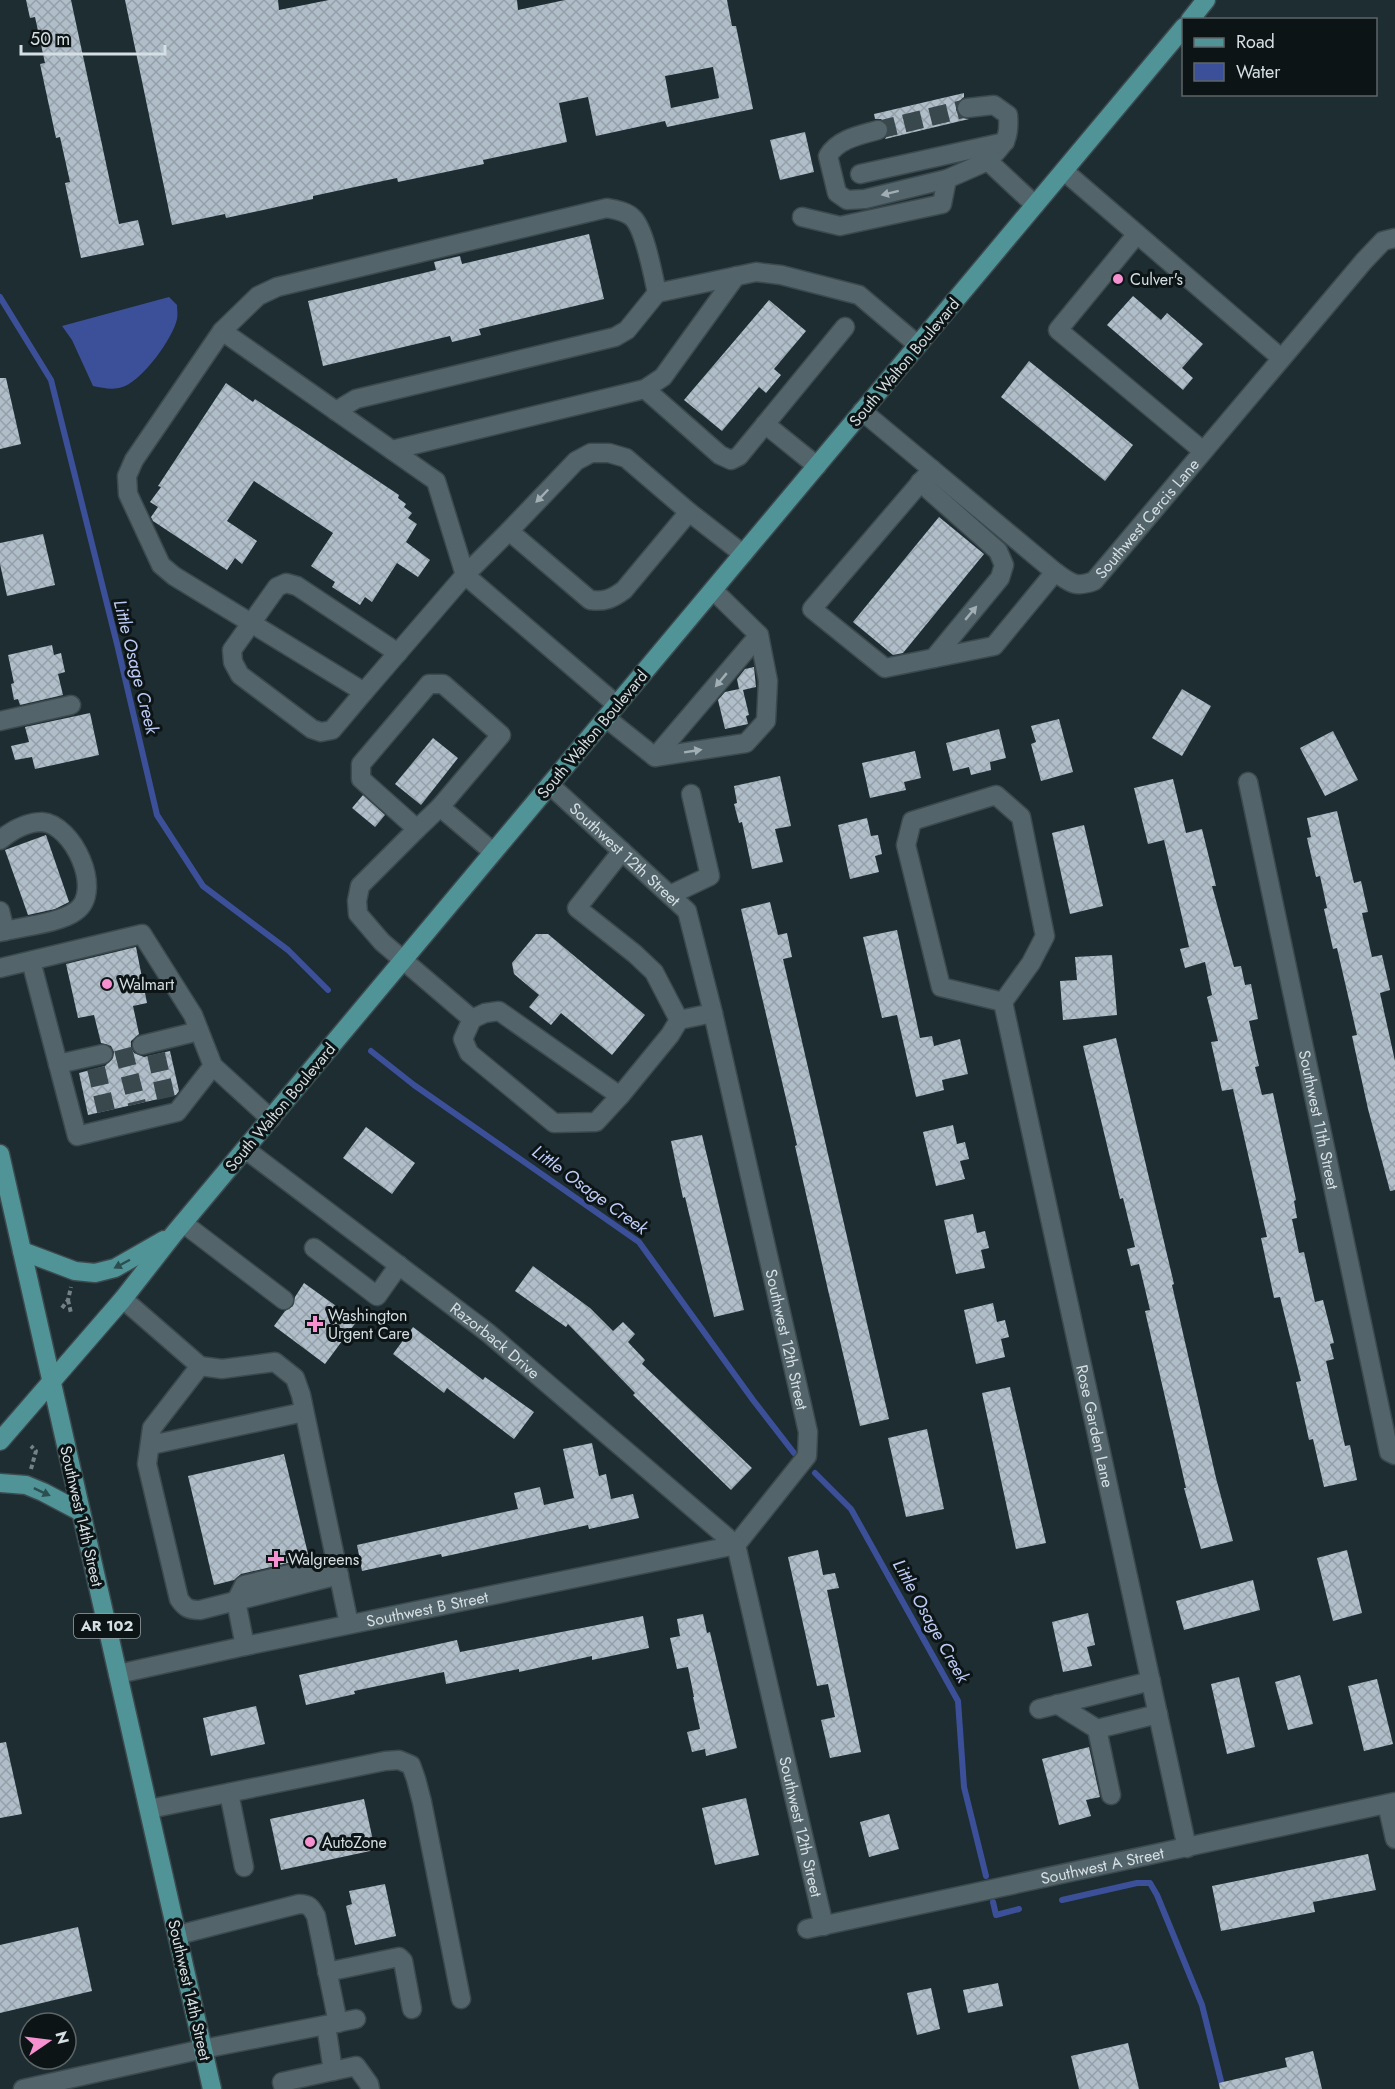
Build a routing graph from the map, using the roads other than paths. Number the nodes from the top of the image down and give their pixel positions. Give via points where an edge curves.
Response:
1 (1206, 0) edge
2 (1192, 18) edge
3 (1182, 29) edge
4 (967, 108) tunnel mouth
5 (878, 130) tunnel mouth
6 (1005, 142) junction
7 (988, 161) junction
8 (1064, 171) junction
9 (860, 174) dead end
10 (947, 179) junction
11 (1035, 205) junction
12 (802, 217) dead end
13 (1137, 234) junction
14 (1395, 238) edge
15 (736, 276) junction
16 (657, 293) junction
17 (845, 327) dead end
18 (222, 331) junction
19 (918, 345) junction
20 (1281, 358) junction
21 (645, 389) junction
22 (336, 411) junction
23 (862, 411) junction
24 (765, 424) junction
25 (392, 450) junction
26 (1203, 451) junction
27 (817, 466) junction
28 (926, 476) junction
29 (689, 512) junction
30 (509, 531) junction
31 (743, 554) junction
32 (1055, 572) junction
33 (465, 575) junction
34 (713, 590) junction
35 (251, 624) junction
36 (759, 635) junction
37 (398, 653) junction
38 (934, 658) junction
39 (364, 692) junction
40 (71, 705) dead end
41 (612, 711) junction
42 (0, 721) edge
43 (655, 757) junction
44 (1248, 782) dead end
45 (550, 785) junction
46 (691, 794) dead end
47 (440, 807) junction
48 (422, 825) junction
49 (0, 840) edge
50 (494, 852) junction
51 (622, 852) junction
52 (669, 895) junction
53 (0, 911) edge
54 (2, 932) edge
55 (403, 960) junction
56 (32, 961) junction
57 (0, 968) edge
58 (1003, 1002) junction
59 (713, 1013) junction
60 (472, 1019) junction
61 (679, 1020) junction
62 (200, 1031) junction
63 (150, 1047) dead end
64 (97, 1060) dead end
65 (58, 1064) junction
66 (213, 1066) junction
67 (620, 1096) junction
68 (271, 1119) junction
69 (245, 1149) junction
70 (0, 1154) edge
71 (6, 1208) edge
72 (178, 1229) junction
73 (314, 1248) dead end
74 (22, 1251) junction
75 (399, 1265) junction
76 (123, 1299) junction
77 (284, 1300) dead end
78 (200, 1366) junction
79 (52, 1380) junction
80 (304, 1412) junction
81 (0, 1441) edge
82 (151, 1445) junction
83 (1395, 1455) edge
84 (0, 1483) edge
85 (81, 1512) junction
86 (736, 1545) junction
87 (337, 1569) junction
88 (236, 1601) junction
89 (349, 1624) junction
90 (245, 1646) junction
91 (118, 1674) junction
92 (1150, 1681) junction
93 (1057, 1704) junction
94 (1039, 1709) dead end
95 (1158, 1714) junction
96 (1097, 1728) junction
97 (229, 1793) junction
98 (1111, 1795) dead end
99 (1391, 1803) edge
100 (149, 1809) junction
101 (1395, 1839) edge
102 (1187, 1848) junction
103 (244, 1867) dead end
104 (815, 1928) joint
105 (178, 1935) junction
106 (327, 1972) junction
107 (461, 1999) dead end
108 (412, 2008) dead end
109 (356, 2019) dead end
110 (332, 2024) junction
111 (203, 2049) junction
112 (333, 2071) junction
113 (23, 2089) edge
114 (213, 2089) edge
115 (284, 2089) edge
116 (370, 2089) edge

1 - 2 main road
3 - 8 main road, South Walton Boulevard
4 - 6 street via 994,105 1008,115 1010,133
10 -> 5 street via 865,200 847,200 837,193 828,156 833,148 852,137
6 - 7 street
6 - 9 street
7 - 10 street
7 - 11 street
8 - 11 main road, South Walton Boulevard
8 - 13 street
10 - 12 street via 942,204 840,226
11 - 19 main road, South Walton Boulevard
13 - 20 street
13 - 26 street via 1058,330
14 - 20 street, Southwest Cercis Lane via 1383,241
15 - 16 street
15 - 19 street via 756,272 781,275 859,295
15 - 21 street via 663,376
16 - 18 street via 640,226 632,216 607,208 277,287 258,296
16 - 22 street via 627,330 615,338 356,399
17 - 24 street
18 - 22 street
18 - 35 street via 134,460 128,476 128,494 161,565
19 - 23 main road, South Walton Boulevard
20 - 26 street, Southwest Cercis Lane
21 - 24 street via 720,455 731,459 739,456
21 - 25 street
22 - 25 street
23 - 27 main road, South Walton Boulevard
23 - 28 street, Southwest Cercis Lane
24 - 27 street
25 - 33 street via 436,481
26 - 32 street, Southwest Cercis Lane via 1094,581 1073,585
27 - 31 main road, South Walton Boulevard
28 - 32 street, Southwest Cercis Lane
38 -> 28 street via 1000,578 1004,565 998,551
28 - 38 street via 812,609 885,668
29 -> 30 street via 626,458 591,453 576,461
29 - 30 street via 624,590 601,602 590,600
29 - 31 street
30 - 33 street
31 - 34 main road, South Walton Boulevard
32 - 38 street via 994,646
33 - 37 street
33 - 41 street
34 - 36 street
34 - 41 main road, South Walton Boulevard
35 - 37 street via 277,587 286,583 297,586
35 - 39 street
35 - 39 street via 232,650 240,675 312,729 332,730
36 -> 43 street
43 -> 36 street via 746,743 766,721 768,681
37 - 39 street
40 - 42 street
41 - 43 street
41 - 45 main road, South Walton Boulevard
44 - 83 street, Southwest 11th Street via 1389,1452
45 - 50 main road, South Walton Boulevard
45 - 51 street, Southwest 12th Street
46 - 52 street via 711,876
47 - 48 street
47 - 48 street via 501,735 443,684 429,684 361,764 361,779
47 - 50 street
48 - 55 street via 360,886 357,901 358,914
49 - 54 street via 13,829 42,822 53,826 72,843 87,878 86,895 76,912
50 - 55 main road, South Walton Boulevard
51 - 52 street, Southwest 12th Street
51 - 61 street via 577,908 654,972
52 - 59 street, Southwest 12th Street via 687,911
53 - 54 street
55 - 60 street
55 - 68 main road, South Walton Boulevard
56 - 57 street
56 - 62 street via 142,934
56 - 65 street
58 - 58 street via 1045,936 1021,817 996,795 912,821 906,845 941,987
58 - 92 street, Rose Garden Lane
59 - 61 street
59 - 86 street, Southwest 12th Street via 808,1432 807,1456
60 - 67 street via 499,1011
60 - 67 street via 463,1039 469,1053 554,1123 596,1122
61 - 67 street
62 - 63 street
62 - 66 street
64 - 65 street
65 - 66 street via 77,1136 108,1120 139,1112 168,1106 177,1112
66 - 68 street
68 - 69 main road, South Walton Boulevard
69 - 72 main road, South Walton Boulevard
69 - 75 street, Razorback Drive
70 - 71 main road, Southwest 14th Street / AR 102
71 - 74 main road, Southwest 14th Street / AR 102
72 -> 74 main road via 115,1268 95,1273 75,1271
72 - 76 main road, South Walton Boulevard
72 - 77 street
73 - 75 street via 377,1296
74 - 79 main road, Southwest 14th Street / AR 102
75 - 86 street, Razorback Drive via 487,1332
76 - 78 street
76 - 79 main road, South Walton Boulevard
78 - 80 street via 222,1369 275,1362 295,1378
78 - 82 street via 152,1428
79 - 81 main road, South Walton Boulevard
79 - 85 main road, Southwest 14th Street / AR 102
80 - 82 street
80 - 87 street
82 - 88 street via 147,1464 179,1599 191,1610
84 -> 85 main road via 26,1485
85 - 91 main road, Southwest 14th Street / AR 102
86 - 89 street, Southwest B Street
86 - 104 street, Southwest 12th Street
87 - 88 street via 244,1586
87 - 89 street
88 - 90 street
89 - 90 street, Southwest B Street
90 - 91 street, Southwest B Street
91 - 100 main road, Southwest 14th Street / AR 102
92 - 93 street
92 - 95 street, Rose Garden Lane
93 - 94 street
93 - 96 street
95 - 96 street
95 - 102 street, Rose Garden Lane
96 - 98 street
97 - 100 street
97 - 103 street
97 - 107 street via 385,1761 399,1760 411,1765 422,1802
99 - 101 street
99 - 102 street, Southwest A Street
100 - 105 main road, Southwest 14th Street / AR 102
102 - 104 street, Southwest A Street
105 - 106 street via 307,1904 316,1916
105 - 111 main road, Southwest 14th Street / AR 102
106 - 108 street via 399,1957
106 - 110 street
109 - 110 street
110 - 111 street
110 - 112 street
111 - 113 street
111 - 114 main road, Southwest 14th Street / AR 102
112 - 115 street via 282,2082
112 - 116 street via 356,2066

